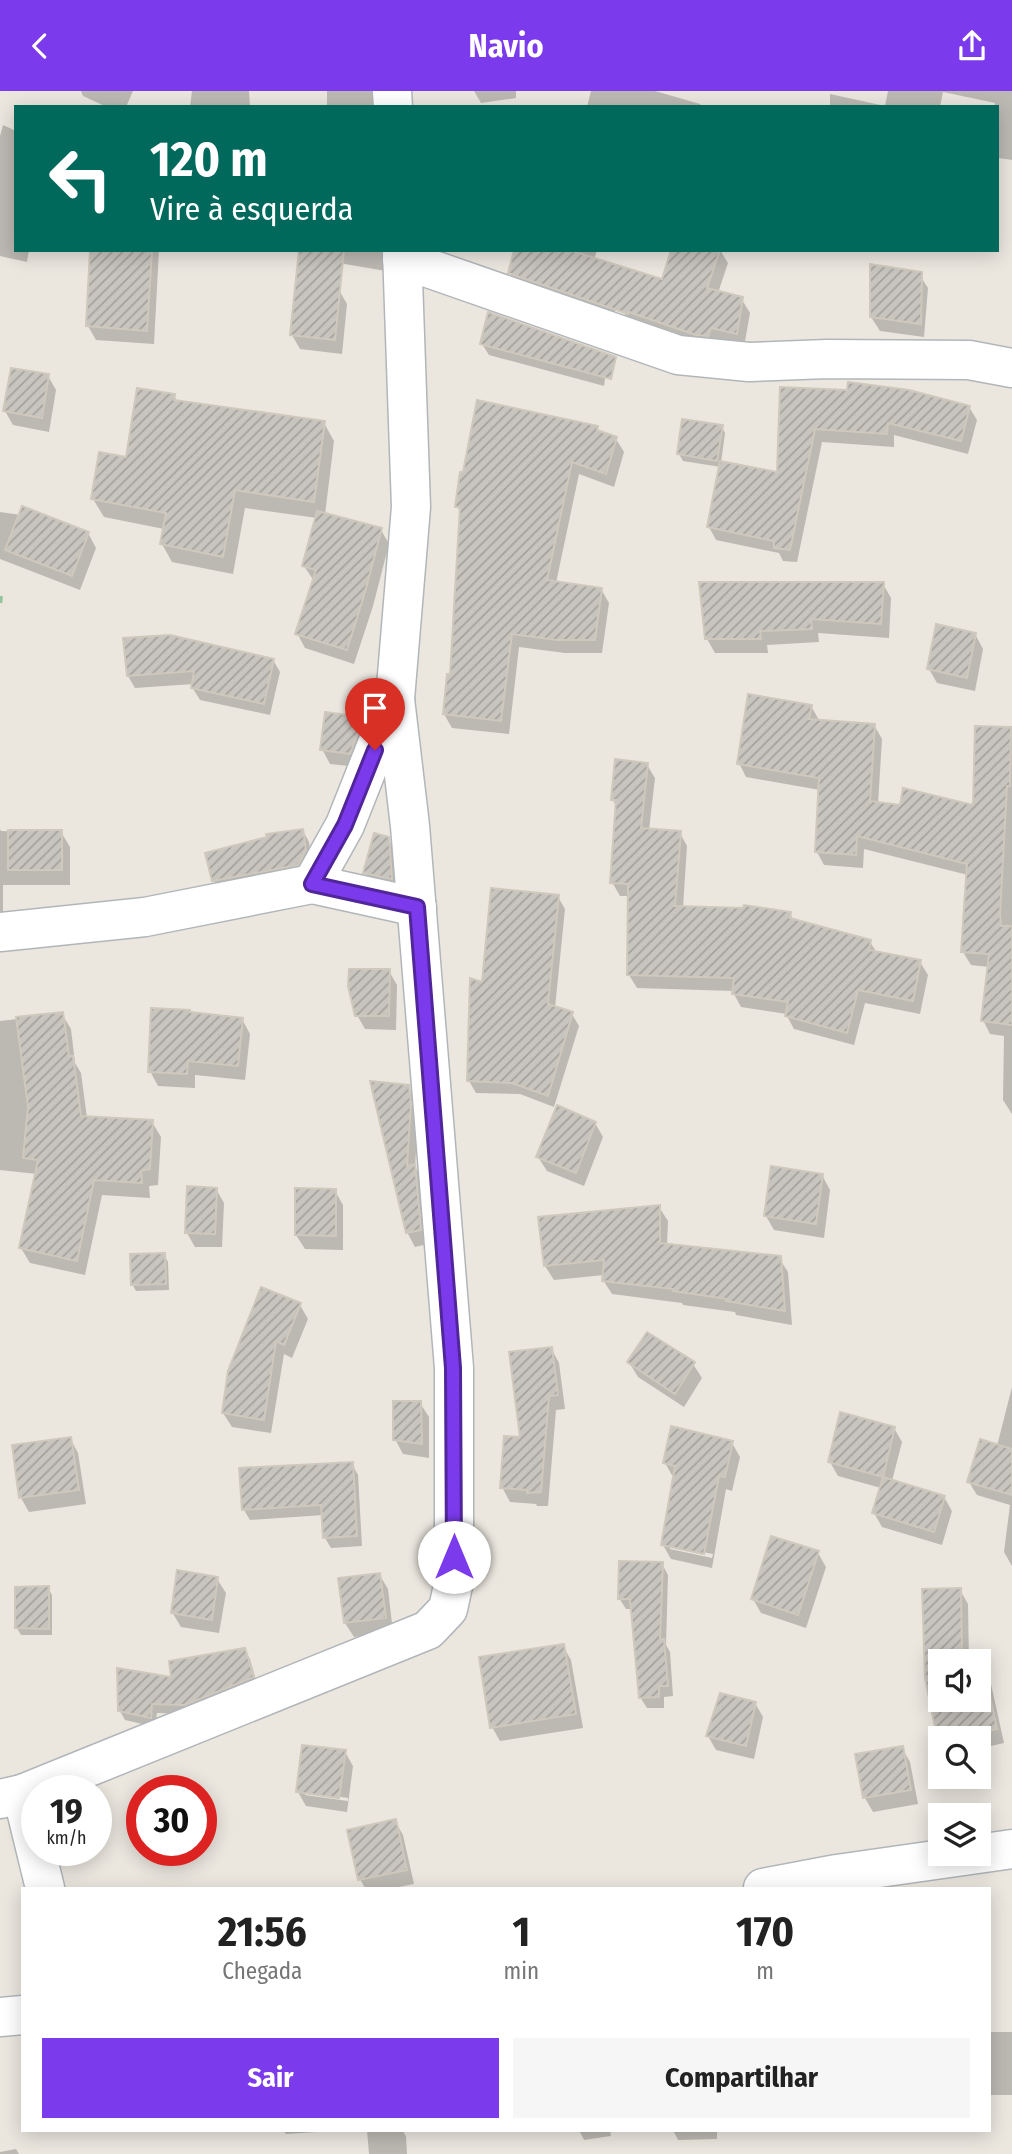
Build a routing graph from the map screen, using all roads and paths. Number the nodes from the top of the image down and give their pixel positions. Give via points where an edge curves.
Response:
1 (402, 255) edge
2 (1012, 367) edge
3 (1, 593) edge
4 (0, 603) edge
5 (395, 699) junction
6 (312, 884) junction
7 (417, 907) junction
8 (0, 932) edge
9 (11, 1797) edge
10 (1012, 1849) edge
11 (45, 1887) edge
12 (768, 1887) edge
13 (21, 2015) edge
14 (0, 2017) edge

1 - 2 street via 678,355 749,362 970,360
1 - 5 street via 411,506
3 - 4 path
5 - 6 street via 345,825
5 - 7 street
6 - 7 street
6 - 8 street via 145,917
7 - 9 street via 453,1368 454,1581 448,1609 428,1630
9 - 11 street
10 - 12 street
13 - 14 street

